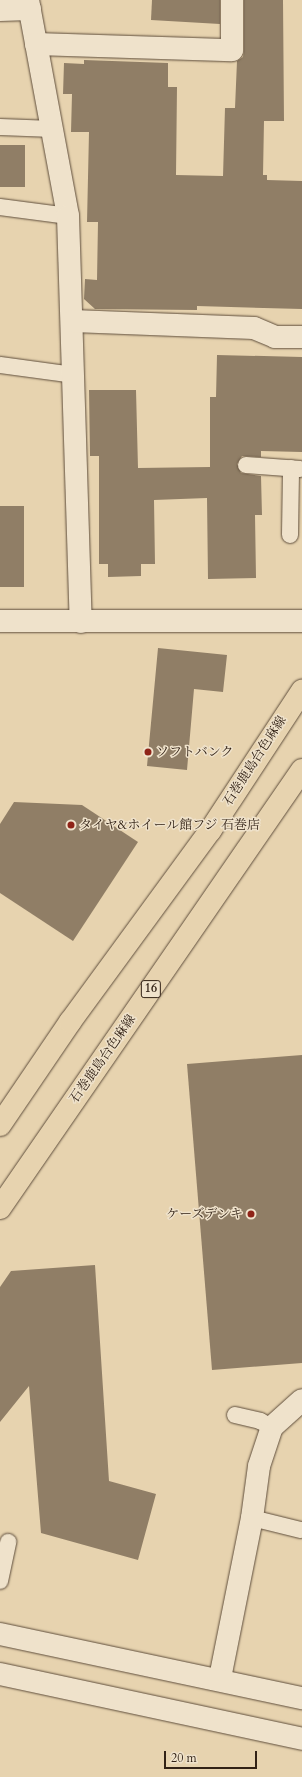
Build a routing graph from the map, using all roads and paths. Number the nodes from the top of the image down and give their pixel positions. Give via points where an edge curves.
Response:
1 (232, 0) edge
2 (29, 4) edge
3 (0, 10) edge
4 (36, 44) junction
5 (0, 127) edge
6 (53, 129) junction
7 (0, 206) edge
8 (68, 216) junction
9 (73, 321) junction
10 (302, 337) edge
11 (0, 365) edge
12 (74, 375) junction
13 (246, 466) dead end
14 (297, 468) edge
15 (290, 535) dead end
16 (0, 621) edge
17 (302, 621) edge
18 (81, 622) junction
19 (302, 690) edge
20 (301, 773) edge
21 (0, 1125) edge
22 (0, 1208) edge
23 (302, 1400) edge
24 (235, 1415) dead end
25 (272, 1427) junction
26 (252, 1518) junction
27 (301, 1530) dead end
28 (8, 1542) dead end
29 (0, 1581) edge
30 (0, 1634) edge
31 (0, 1674) edge
32 (220, 1678) junction
33 (302, 1698) edge
34 (302, 1739) edge

1 - 4 street via 232,50
2 - 3 street
2 - 4 street
4 - 6 street
5 - 6 lane
6 - 8 street
7 - 8 lane
8 - 9 street
9 - 10 street via 254,328 275,337
9 - 12 street
11 - 12 lane
12 - 18 street
13 - 14 lane
14 - 15 lane
16 - 18 street
17 - 18 street
19 - 21 main road, 石巻鹿島台色麻線 via 210,830 70,1022
20 - 22 main road, 石巻鹿島台色麻線 / 16
23 - 25 street
24 - 25 lane via 260,1421
25 - 26 street via 259,1466
26 - 27 lane
26 - 32 street
28 - 29 lane
30 - 32 street
31 - 34 street
32 - 33 street

